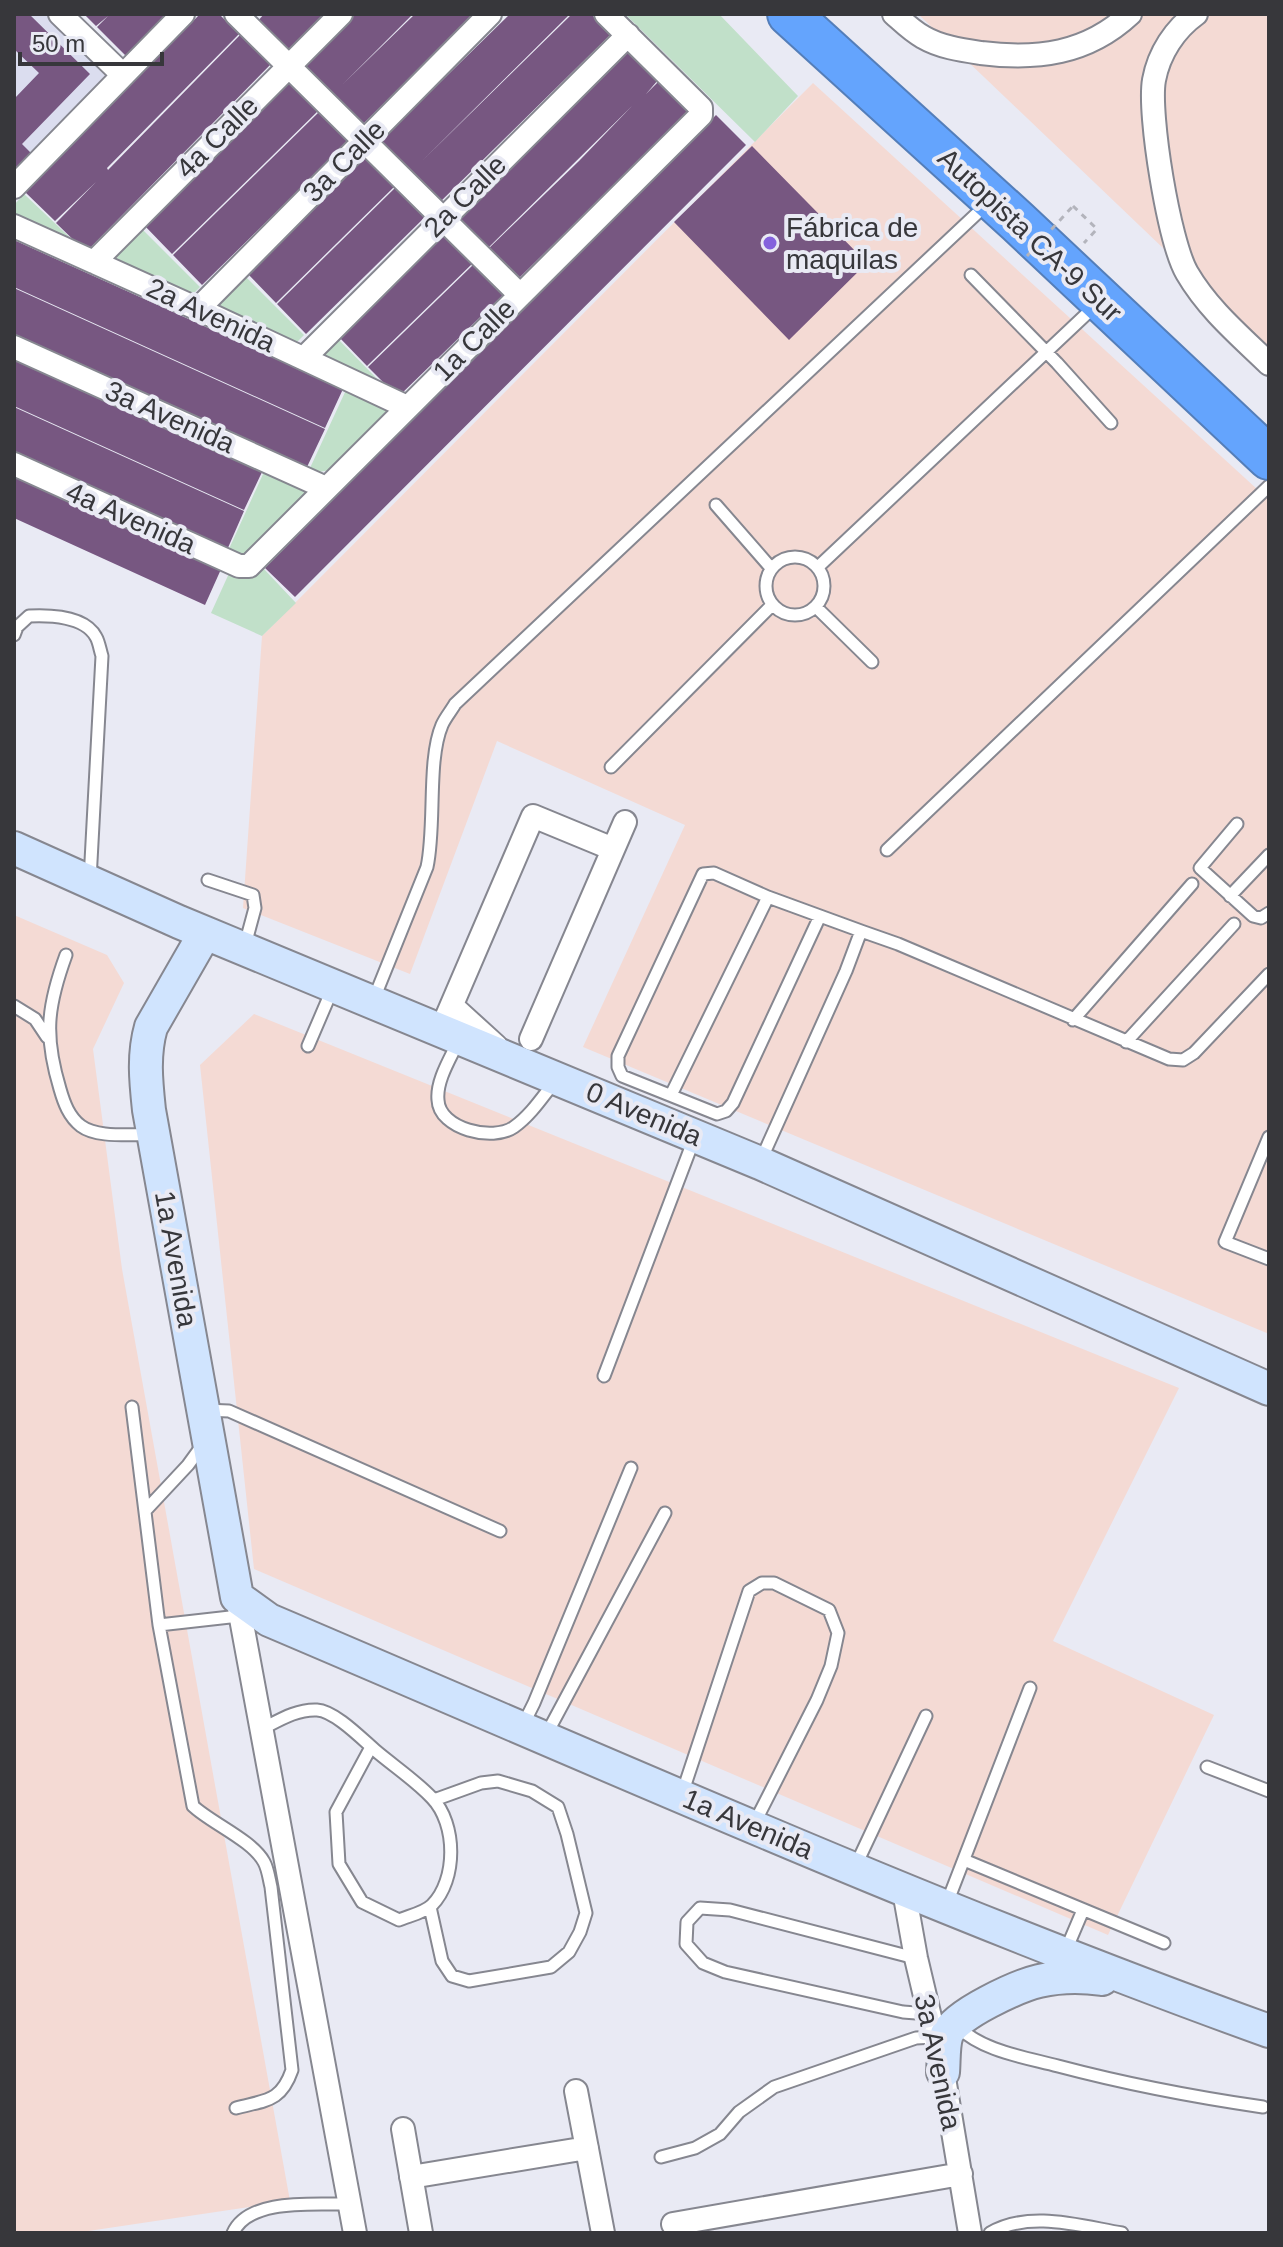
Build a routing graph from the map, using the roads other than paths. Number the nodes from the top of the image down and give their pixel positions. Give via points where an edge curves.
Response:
1 (60, 14) edge
2 (183, 14) edge
3 (236, 14) edge
4 (341, 14) edge
5 (490, 14) edge
6 (606, 14) edge
7 (789, 14) edge
8 (826, 14) edge
9 (894, 14) edge
10 (1130, 14) edge
11 (1196, 14) edge
12 (628, 35) junction
13 (288, 66) junction
14 (122, 74) junction
15 (363, 141) junction
16 (14, 187) edge
17 (992, 200) junction
18 (442, 219) junction
19 (14, 226) edge
20 (94, 262) junction
21 (971, 275) dead end
22 (520, 295) junction
23 (1101, 300) junction
24 (198, 309) junction
25 (14, 347) edge
26 (1046, 351) junction
27 (304, 358) junction
28 (1269, 364) edge
29 (407, 407) junction
30 (1111, 423) dead end
31 (1269, 428) edge
32 (1269, 458) edge
33 (14, 464) edge
34 (1269, 486) edge
35 (326, 488) junction
36 (716, 505) dead end
37 (249, 566) joint
38 (818, 567) junction
39 (771, 568) junction
40 (772, 605) junction
41 (816, 607) junction
42 (14, 635) edge
43 (872, 662) dead end
44 (611, 767) dead end
45 (625, 822) dead end
46 (1237, 824) dead end
47 (14, 848) edge
48 (613, 849) junction
49 (887, 850) dead end
50 (1269, 855) edge
51 (208, 880) dead end
52 (90, 883) junction
53 (1192, 884) dead end
54 (1230, 896) junction
55 (768, 897) junction
56 (1269, 913) edge
57 (820, 916) junction
58 (1234, 924) dead end
59 (861, 931) junction
60 (205, 933) junction
61 (244, 949) junction
62 (66, 955) dead end
63 (1269, 974) edge
64 (333, 986) junction
65 (372, 1002) junction
66 (14, 1006) edge
67 (1073, 1020) junction
68 (451, 1025) junction
69 (47, 1037) junction
70 (1126, 1042) junction
71 (308, 1046) dead end
72 (520, 1048) junction
73 (558, 1078) junction
74 (671, 1095) junction
75 (153, 1135) junction
76 (695, 1135) junction
77 (1269, 1137) edge
78 (760, 1163) junction
79 (1269, 1259) edge
80 (604, 1376) dead end
81 (1269, 1389) edge
82 (132, 1407) dead end
83 (207, 1423) junction
84 (631, 1468) dead end
85 (145, 1511) junction
86 (665, 1513) dead end
87 (500, 1531) dead end
88 (238, 1607) junction
89 (159, 1625) junction
90 (1030, 1688) dead end
91 (926, 1716) dead end
92 (260, 1730) junction
93 (533, 1732) junction
94 (371, 1747) junction
95 (1207, 1767) dead end
96 (1269, 1791) edge
97 (681, 1796) junction
98 (434, 1800) junction
99 (753, 1827) junction
100 (964, 1860) junction
101 (854, 1870) junction
102 (904, 1891) junction
103 (430, 1907) junction
104 (946, 1907) junction
105 (1083, 1910) junction
106 (1164, 1943) dead end
107 (1064, 1954) junction
108 (916, 1958) junction
109 (1137, 1984) junction
110 (940, 2025) junction
111 (1269, 2031) edge
112 (943, 2072) joint
113 (576, 2091) dead end
114 (1263, 2107) dead end
115 (236, 2108) dead end
116 (403, 2129) dead end
117 (587, 2148) junction
118 (661, 2157) dead end
119 (961, 2174) junction
120 (411, 2177) junction
121 (349, 2204) junction
122 (673, 2224) dead end
123 (233, 2233) edge
124 (355, 2233) edge
125 (421, 2233) edge
126 (603, 2233) edge
127 (970, 2233) edge
128 (990, 2233) edge
129 (1122, 2233) edge

1 - 14 street
2 - 14 street
3 - 13 street
4 - 13 street, 4a Calle
5 - 15 street, 3a Calle
6 - 12 street
7 - 17 highway, Autopista CA-9 Sur
8 - 31 highway, Autopista CA-9 Sur via 1082,233
9 - 10 street via 920,36 946,46 1023,57 1082,46
11 - 28 street via 1173,36 1154,77 1167,207 1185,269 1201,295
12 - 18 street, 2a Calle
12 - 22 street, 1a Calle via 701,108 701,115
13 - 15 street
13 - 20 street, 4a Calle
14 - 16 street
15 - 18 street
15 - 24 street, 3a Calle
17 - 23 highway, Autopista CA-9 Sur
17 - 65 lane via 455,704 442,726 436,753 427,867
18 - 22 street
18 - 27 street, 2a Calle
19 - 20 street, 2a Avenida
20 - 24 street, 2a Avenida
21 - 26 lane
22 - 29 street, 1a Calle
23 - 26 lane
23 - 32 highway, Autopista CA-9 Sur
24 - 27 street, 2a Avenida
25 - 35 street, 3a Avenida
26 - 30 lane
26 - 38 lane
27 - 29 street, 2a Avenida
29 - 35 street, 1a Calle
33 - 37 street, 4a Avenida
34 - 49 lane
35 - 37 street, 1a Calle
36 - 39 lane
38 - 39 lane via 795,556
38 - 41 lane via 824,581
39 - 40 lane via 766,593
40 - 41 lane via 800,616
40 - 44 lane
41 - 43 lane
42 - 52 lane via 29,616 50,615 77,622 95,634 102,656
45 - 48 street
46 - 54 lane via 1200,868
47 - 52 street, 0 Avenida
48 - 68 street via 533,816
48 - 72 street
50 - 54 lane
51 - 61 lane via 253,895 255,908
52 - 60 street, 0 Avenida
53 - 67 lane
54 - 56 lane via 1253,916
55 - 57 lane
55 - 74 lane
55 - 74 lane via 714,873 703,874 618,1056 622,1076
57 - 59 lane
57 - 74 lane via 733,1103 717,1114
58 - 70 lane
59 - 67 lane
59 - 78 lane
60 - 61 street, 0 Avenida
60 - 75 street, 1a Avenida via 160,1009 147,1043 145,1075
61 - 64 street, 0 Avenida
62 - 69 lane via 55,983
63 - 70 lane via 1183,1060
64 - 65 street, 0 Avenida
64 - 71 lane
65 - 68 street, 0 Avenida
66 - 69 lane via 35,1019
67 - 70 lane
68 - 72 street, 0 Avenida
68 - 73 lane via 439,1110 476,1133 500,1134 514,1127
69 - 75 lane via 66,1108 82,1127
72 - 73 street, 0 Avenida
73 - 76 street, 0 Avenida
75 - 83 street, 1a Avenida
76 - 78 street, 0 Avenida
76 - 80 lane
77 - 79 lane via 1225,1242
78 - 81 street, 0 Avenida
82 - 85 lane
83 - 85 lane via 188,1465
83 - 87 lane via 229,1411
83 - 88 street, 1a Avenida
84 - 93 lane via 540,1688
85 - 89 lane
86 - 93 lane
88 - 89 lane
88 - 92 street, 1a Avenida
88 - 93 street, 1a Avenida
89 - 115 lane via 193,1806 263,1860 271,1887 292,2070 275,2098
90 - 100 lane
91 - 101 lane
92 - 94 lane via 299,1711 321,1710
92 - 121 street, 1a Avenida
93 - 97 street, 1a Avenida
94 - 98 lane
94 - 103 lane via 336,1812 339,1864 362,1902 399,1920
95 - 96 lane
97 - 99 street, 1a Avenida
97 - 99 lane via 749,1591 774,1583 829,1610 838,1633 817,1700
98 - 103 lane via 446,1822 451,1859 446,1884
98 - 103 lane via 498,1781 532,1791 558,1807 586,1913 569,1952 551,1967 469,1981 452,1976 442,1961
99 - 101 street, 1a Avenida
100 - 104 lane
100 - 105 lane
101 - 102 street, 1a Avenida
102 - 104 street, 1a Avenida
102 - 108 street, 3a Avenida
104 - 107 street, 1a Avenida
105 - 106 lane
105 - 107 lane
107 - 109 street, 1a Avenida
108 - 110 street, 3a Avenida
108 - 110 lane via 730,1910 700,1908 687,1922 686,1944 703,1963 725,1972
109 - 110 street via 1076,1976 1037,1981
109 - 111 street, 1a Avenida
110 - 112 street via 947,2034
110 - 114 lane via 1016,2055 1155,2090
110 - 118 lane via 774,2087 739,2112 720,2134
112 - 119 street, 3a Avenida
113 - 117 street
116 - 120 street
117 - 120 street
117 - 126 street
119 - 122 street
119 - 127 street, 3a Avenida
120 - 125 street
121 - 123 lane via 259,2210
121 - 124 street, 1a Avenida
128 - 129 lane via 1047,2220

